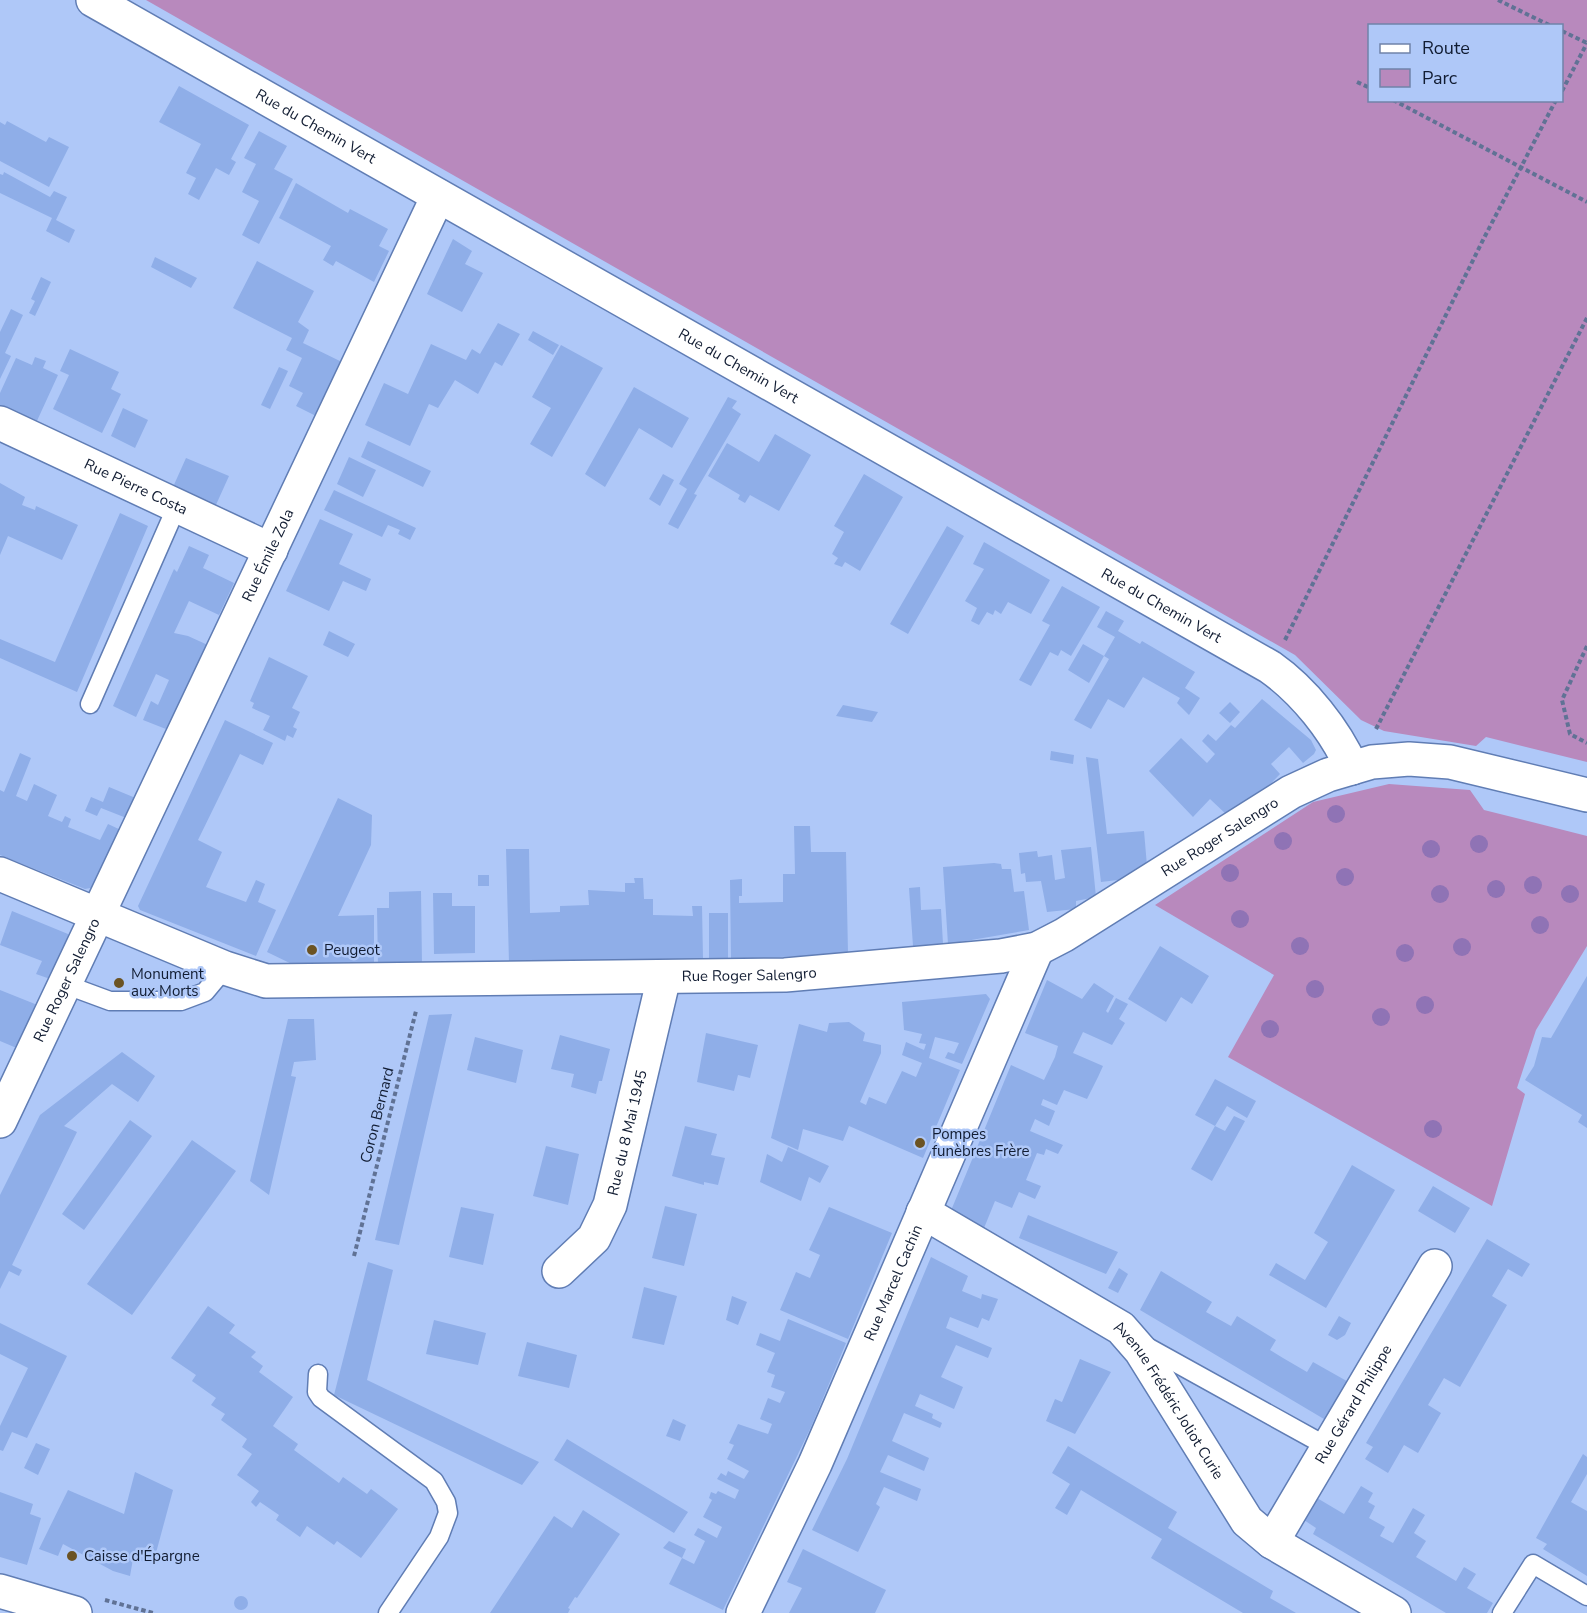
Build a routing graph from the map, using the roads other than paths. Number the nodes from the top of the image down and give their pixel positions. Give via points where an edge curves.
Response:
1 (93, 0) edge
2 (438, 196) junction
3 (0, 423) edge
4 (177, 506) junction
5 (271, 550) junction
6 (90, 704) dead end
7 (1352, 768) junction
8 (1587, 795) edge
9 (0, 874) edge
10 (97, 914) junction
11 (1037, 949) junction
12 (225, 968) junction
13 (664, 977) junction
14 (64, 984) junction
15 (0, 1121) edge
16 (923, 1212) junction
17 (1435, 1266) dead end
18 (559, 1271) dead end
19 (1133, 1339) junction
20 (318, 1374) dead end
21 (1328, 1447) junction
22 (1272, 1542) junction
23 (0, 1591) edge
24 (1587, 1596) edge
25 (75, 1613) edge
26 (388, 1613) edge
27 (743, 1613) edge
28 (1394, 1613) edge
29 (1502, 1613) edge

1 - 2 street, Rue du Chemin Vert
2 - 5 street, Rue Émile Zola
2 - 7 street, Rue du Chemin Vert via 1270,667 1294,686 1331,731
3 - 4 street, Rue Pierre Costa
4 - 5 street, Rue Pierre Costa
4 - 6 lane
5 - 10 street, Rue Émile Zola
7 - 8 street, Rue Roger Salengro via 1409,759 1450,762
7 - 11 street, Rue Roger Salengro via 1291,792
9 - 10 street
10 - 12 street, Rue Roger Salengro
10 - 14 street, Rue Roger Salengro
11 - 13 street, Rue Roger Salengro via 814,973
11 - 16 street, Rue Marcel Cachin
12 - 13 street, Rue Roger Salengro via 266,981
12 - 14 lane via 205,992 181,1001 110,1001
13 - 18 street, Rue du 8 Mai 1945 via 610,1205 594,1238
14 - 15 street, Rue Roger Salengro
16 - 19 street, Avenue Frédéric Joliot Curie via 1107,1319
16 - 27 street, Rue Marcel Cachin via 815,1464
17 - 21 street, Rue Gérard Philippe
19 - 21 lane
19 - 22 street, Avenue Frédéric Joliot Curie via 1238,1509
20 - 26 lane via 317,1392 321,1398 434,1480 446,1502 448,1513 442,1531
21 - 22 street, Rue Gérard Philippe
22 - 28 street, Avenue Frédéric Joliot Curie
23 - 25 street
24 - 29 lane via 1533,1564

